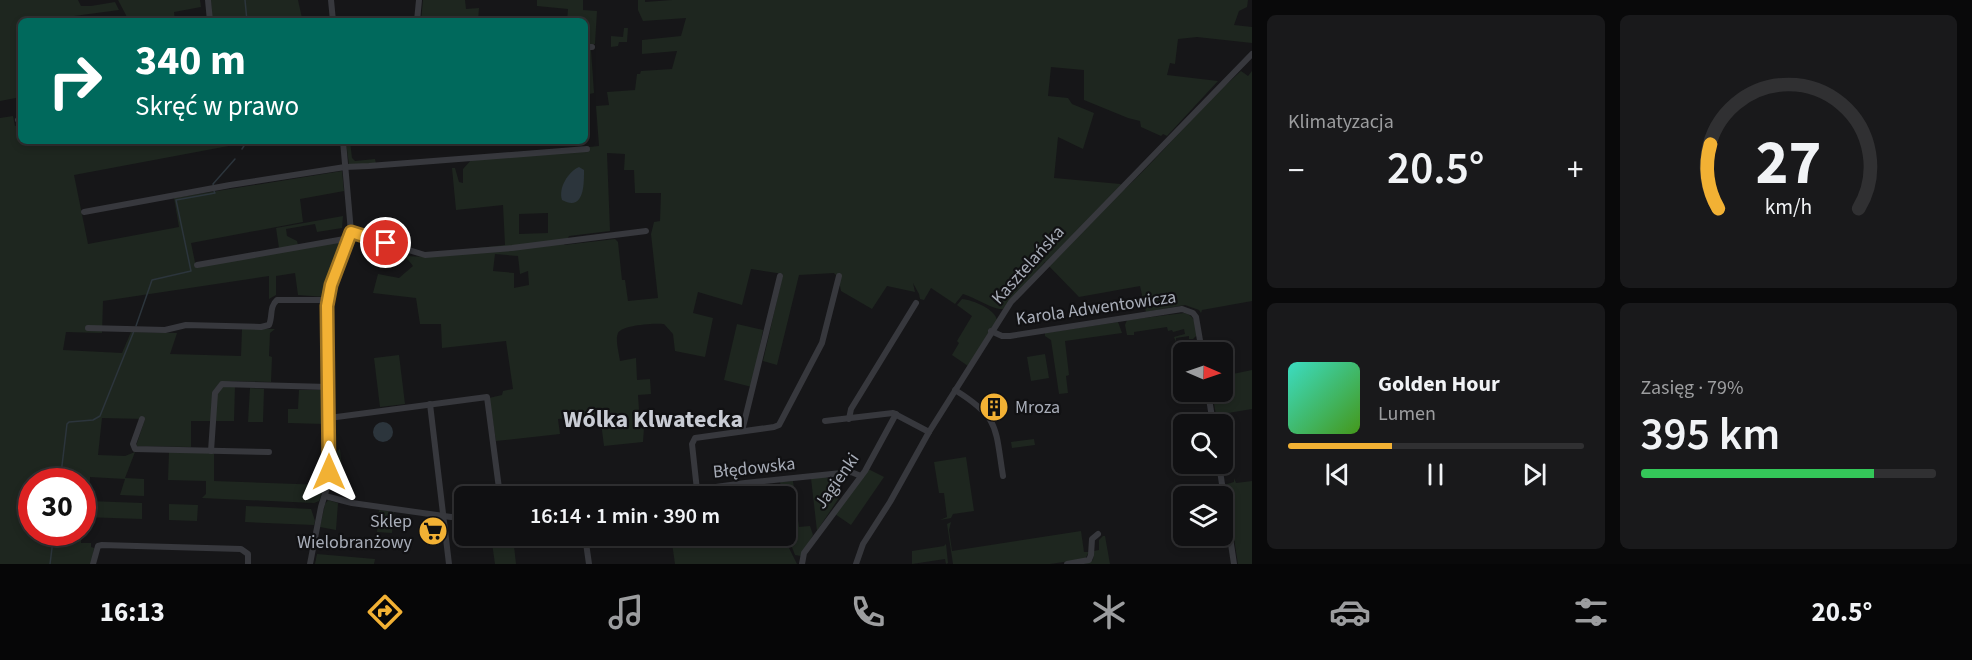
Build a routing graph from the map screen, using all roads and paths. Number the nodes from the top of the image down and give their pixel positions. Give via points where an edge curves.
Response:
1 (208, 0) edge
2 (331, 0) edge
3 (419, 0) edge
4 (210, 18) edge
5 (333, 18) edge
6 (417, 18) edge
7 (1252, 54) edge
8 (343, 144) edge
9 (587, 149) dead end
10 (345, 167) junction
11 (84, 212) dead end
12 (646, 231) dead end
13 (351, 235) junction
14 (197, 265) dead end
15 (780, 276) dead end
16 (839, 276) dead end
17 (327, 300) junction
18 (916, 303) dead end
19 (88, 328) dead end
20 (992, 332) junction
21 (1201, 342) edge
22 (328, 387) junction
23 (955, 390) junction
24 (430, 405) junction
25 (896, 414) junction
26 (329, 418) junction
27 (142, 419) dead end
28 (849, 419) junction
29 (825, 421) dead end
30 (742, 431) junction
31 (929, 432) junction
32 (211, 451) junction
33 (269, 452) dead end
34 (1220, 474) edge
35 (861, 476) junction
36 (1002, 476) dead end
37 (499, 486) edge
38 (697, 486) edge
39 (731, 486) edge
40 (325, 496) junction
41 (443, 515) junction
42 (454, 517) edge
43 (1098, 534) dead end
44 (586, 546) edge
45 (93, 564) edge
46 (248, 564) edge
47 (310, 564) edge
48 (449, 564) edge
49 (589, 564) edge
50 (802, 564) edge
51 (856, 564) edge
52 (1067, 564) edge
53 (1234, 564) edge

1 - 4 street
2 - 5 street
3 - 6 street
7 - 20 street, Kasztelańska via 1029,282
8 - 10 street
9 - 10 street
10 - 11 street
10 - 13 street
12 - 13 street via 424,255
13 - 14 street
13 - 17 street
15 - 30 street
16 - 30 street via 822,343 779,425
17 - 19 street via 277,300 271,322 261,327
17 - 22 street
18 - 28 street via 851,409
20 - 21 street, Karola Adwentowicza via 1010,336 1177,309 1193,313
20 - 23 street, Kasztelańska
22 - 26 street
22 - 32 street via 222,384 215,393
23 - 31 street, Kasztelańska
23 - 36 street via 980,406 992,423
24 - 26 street
24 - 37 street via 487,397
24 - 41 street
25 - 28 street
25 - 31 street
25 - 35 street, Jagienki
26 - 40 street via 329,481
27 - 32 street via 133,444 135,449
28 - 29 street
30 - 38 street via 693,441
31 - 51 street, Kasztelańska via 863,544
32 - 33 street
34 - 53 street
35 - 39 street, Błędowska via 851,472
35 - 50 street, Jagienki via 804,553
40 - 41 street
40 - 47 street
41 - 42 street
41 - 48 street
43 - 52 street via 1092,539 1089,560
44 - 49 street
45 - 46 street via 98,546 102,545 241,549 248,554

